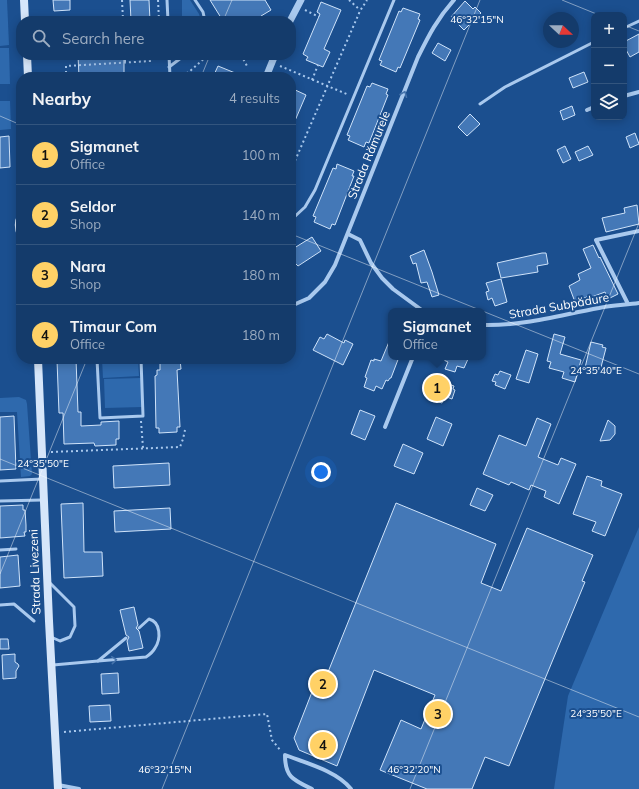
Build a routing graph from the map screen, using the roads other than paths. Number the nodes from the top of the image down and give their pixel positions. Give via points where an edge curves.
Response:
1 (24, 0) edge
2 (167, 0) edge
3 (195, 0) edge
4 (301, 0) edge
5 (394, 0) edge
6 (454, 0) edge
7 (25, 16) edge
8 (168, 16) edge
9 (204, 16) edge
10 (293, 16) edge
11 (639, 21) edge
12 (627, 27) edge
13 (591, 44) edge
14 (27, 60) edge
15 (169, 60) edge
16 (178, 60) edge
17 (273, 60) edge
18 (169, 67) junction
19 (28, 72) edge
20 (170, 72) edge
21 (268, 72) edge
22 (639, 92) edge
23 (627, 95) edge
24 (480, 104) dead end
25 (591, 108) edge
26 (587, 110) dead end
27 (296, 215) edge
28 (639, 232) edge
29 (348, 234) junction
30 (639, 303) edge
31 (296, 304) edge
32 (628, 304) junction
33 (420, 308) edge
34 (486, 325) edge
35 (412, 360) edge
36 (38, 364) edge
37 (97, 364) edge
38 (141, 364) edge
39 (385, 426) dead end
40 (43, 479) junction
41 (0, 481) edge
42 (44, 500) junction
43 (0, 501) edge
44 (16, 549) dead end
45 (0, 550) edge
46 (47, 580) junction
47 (0, 605) edge
48 (34, 621) dead end
49 (138, 628) dead end
50 (50, 636) junction
51 (126, 638) dead end
52 (98, 661) junction
53 (51, 665) junction
54 (57, 787) edge
55 (78, 789) edge
56 (312, 789) edge
57 (351, 789) edge

1 - 7 main road
2 - 8 lane
3 - 9 lane
4 - 10 street
5 - 27 lane via 315,190 305,207
29 -> 6 street, Strada Rămurele via 418,57 441,15
11 - 12 lane
13 - 24 lane via 505,87
14 - 19 main road
15 - 18 lane
16 - 18 lane
17 - 21 street
18 - 20 lane
22 - 23 street
25 - 26 street
28 - 32 street via 596,240
29 - 31 street, Strada Rămurele via 325,282 309,298
29 - 33 street via 360,240 371,263 387,284
30 - 32 street, Strada Subpădure
32 - 34 street, Strada Subpădure via 523,323
35 - 39 street
36 - 40 main road, Strada Livezeni
37 - 38 lane via 100,418 143,416
40 - 41 lane
40 - 42 main road, Strada Livezeni
42 - 43 lane
42 - 46 main road, Strada Livezeni
44 - 45 lane
46 - 50 main road, Strada Livezeni
46 - 50 lane via 74,607 75,626 70,637 60,641
47 - 48 lane via 14,604
52 -> 49 lane via 146,657 152,653 159,635 158,624 149,619
50 - 53 main road, Strada Livezeni
51 - 52 lane
52 - 53 lane
53 - 54 main road, Strada Livezeni
54 - 55 street, Strada Livezeni
56 - 57 street via 292,779 288,774 285,755 335,775

